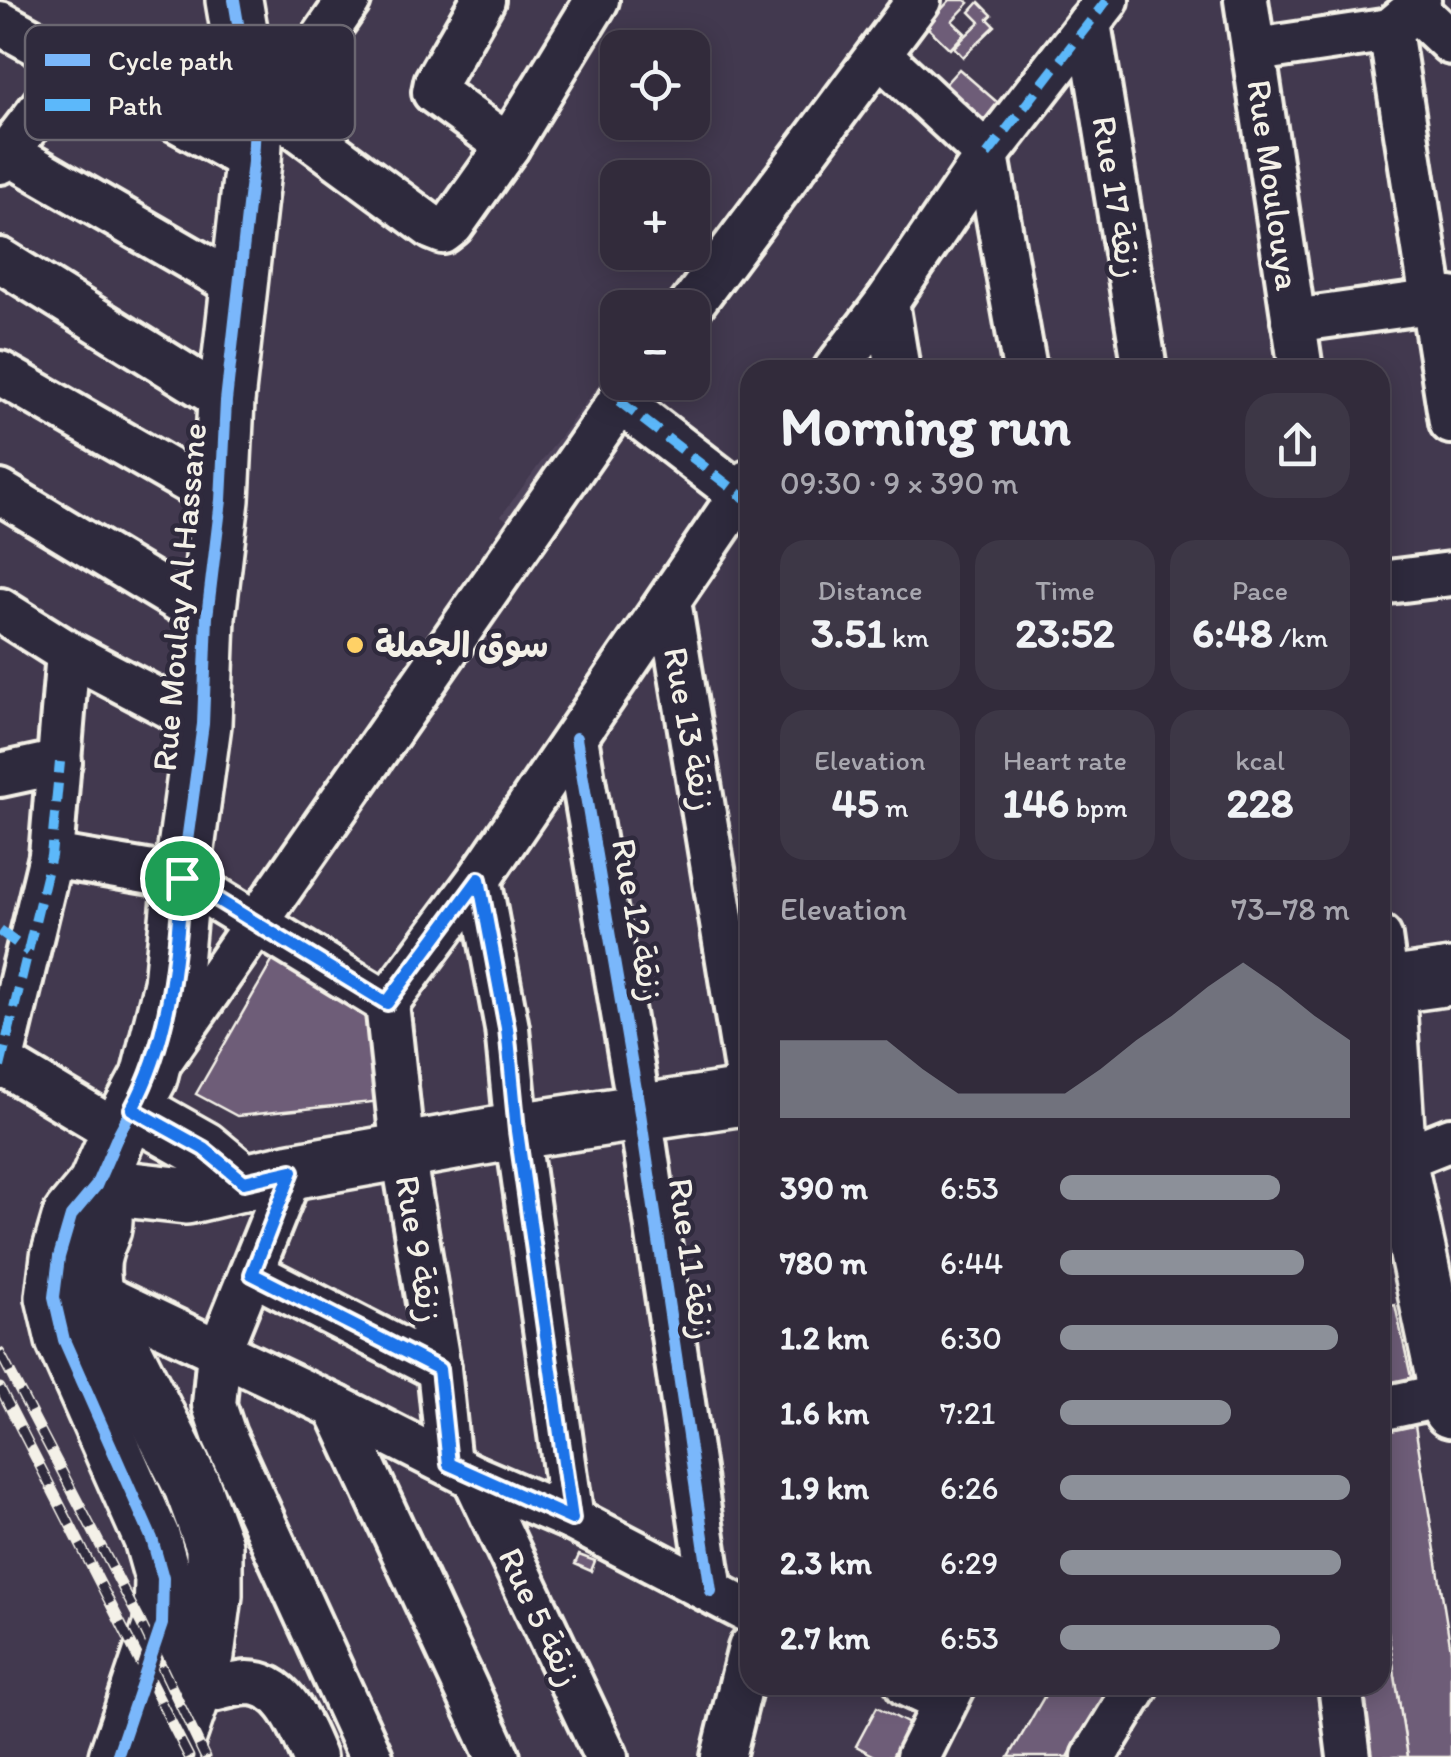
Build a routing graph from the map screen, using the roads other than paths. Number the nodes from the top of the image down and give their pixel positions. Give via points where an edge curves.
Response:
1 (234, 0) edge
2 (349, 0) edge
3 (483, 0) edge
4 (597, 0) edge
5 (919, 0) edge
6 (1246, 0) edge
7 (1098, 12) edge
8 (1408, 13) edge
9 (0, 23) edge
10 (239, 25) edge
11 (332, 25) edge
12 (25, 37) edge
13 (1451, 43) edge
14 (1255, 50) junction
15 (879, 54) junction
16 (25, 130) edge
17 (259, 140) edge
18 (274, 140) edge
19 (508, 146) junction
20 (987, 155) junction
21 (4, 158) edge
22 (0, 260) edge
23 (238, 286) junction
24 (702, 290) edge
25 (1443, 300) edge
26 (887, 302) junction
27 (1293, 321) junction
28 (843, 360) edge
29 (896, 360) edge
30 (1023, 360) edge
31 (1144, 360) edge
32 (1299, 360) edge
33 (0, 372) edge
34 (620, 400) edge
35 (636, 400) edge
36 (226, 401) junction
37 (1451, 422) edge
38 (740, 487) edge
39 (0, 492) edge
40 (221, 500) junction
41 (740, 503) edge
42 (1451, 574) edge
43 (1390, 581) edge
44 (669, 601) junction
45 (0, 610) edge
46 (207, 618) junction
47 (68, 653) junction
48 (203, 724) junction
49 (576, 738) junction
50 (60, 762) junction
51 (0, 775) edge
52 (51, 856) junction
53 (182, 878) junction
54 (479, 879) junction
55 (254, 924) junction
56 (15, 941) edge
57 (1390, 971) edge
58 (1451, 977) edge
59 (387, 1003) junction
60 (740, 1034) edge
61 (1, 1065) edge
62 (740, 1097) edge
63 (133, 1106) junction
64 (640, 1113) junction
65 (517, 1131) junction
66 (1451, 1139) edge
67 (403, 1152) junction
68 (1390, 1168) edge
69 (1390, 1172) edge
70 (268, 1177) junction
71 (96, 1186) junction
72 (252, 1274) junction
73 (94, 1292) junction
74 (219, 1352) junction
75 (439, 1369) junction
76 (1449, 1402) edge
77 (336, 1406) junction
78 (1390, 1408) edge
79 (462, 1471) junction
80 (572, 1519) junction
81 (712, 1591) junction
82 (740, 1606) edge
83 (740, 1688) edge
84 (934, 1695) edge
85 (1132, 1695) edge
86 (1340, 1695) edge
87 (192, 1696) junction
88 (1337, 1751) edge
89 (117, 1757) edge
90 (172, 1757) edge
91 (314, 1757) edge
92 (372, 1757) edge
93 (498, 1757) edge
94 (606, 1757) edge
95 (723, 1757) edge
96 (918, 1757) edge
97 (1094, 1757) edge

1 - 10 street, Rue Moulay Al Hassane
2 - 11 street
3 - 19 street via 434,92
4 - 19 street
5 - 15 street
6 - 14 street, Rue Moulouya
7 - 20 street
7 - 31 street, Rue 17 زنقة
8 - 13 street
8 - 14 street
8 - 25 street
9 - 12 street
14 - 27 street, Rue Moulouya
15 - 20 street
15 - 24 street
16 - 21 street
17 - 23 street, Rue Moulay Al Hassane
18 - 19 street via 444,232
20 - 26 street
20 - 30 street
21 - 23 street
22 - 36 street
23 - 36 street, Rue Moulay Al Hassane
25 - 27 street
25 - 37 street
26 - 28 street
26 - 29 street
27 - 32 street, Rue Moulouya
33 - 40 street
34 - 55 street
35 - 38 street
36 - 40 street, Rue Moulay Al Hassane
39 - 46 street
40 - 46 street, Rue Moulay Al Hassane
41 - 44 street
42 - 43 street
44 - 49 street
44 - 60 street, Rue 13 زنقة
45 - 47 street
46 - 48 street, Rue Moulay Al Hassane
47 - 48 street
47 - 50 street
48 - 53 street, Rue Moulay Al Hassane
49 - 54 street
49 - 64 street, Rue 12 زنقة
50 - 51 street
50 - 52 street
52 - 53 street
52 - 56 street
53 - 55 street
53 - 63 street, Rue Moulay Al Hassane via 172,984
54 - 59 street
54 - 65 street via 507,1028
55 - 59 street
55 - 63 street
56 - 61 street
57 - 58 street
59 - 67 street, Rue 9 زنقة
61 - 63 street
62 - 64 street
63 - 70 street via 204,1149
63 - 71 street, Rue Moulay Al Hassane
64 - 65 street
64 - 81 street, Rue 11 زنقة
65 - 67 street
65 - 80 street
66 - 68 street
67 - 70 street
67 - 75 street, Rue 9 زنقة
69 - 76 street
70 - 71 street via 186,1196
70 - 72 street
71 - 73 street via 106,1224 94,1252
71 - 89 street, Rue Moulay Al Hassane via 71,1216 54,1297 64,1340 163,1578 162,1624
72 - 74 street
72 - 75 street
73 - 74 street
73 - 87 street via 192,1486 214,1546 206,1654
74 - 77 street
74 - 92 street via 214,1405 224,1435
75 - 79 street, Rue 9 زنقة
76 - 78 street
77 - 79 street
77 - 93 street
79 - 80 street
79 - 94 street, Rue 5 زنقة
80 - 81 street
81 - 82 street
83 - 95 street
84 - 96 street
85 - 97 street
86 - 88 street
87 - 90 street
87 - 91 street via 250,1683 277,1693

